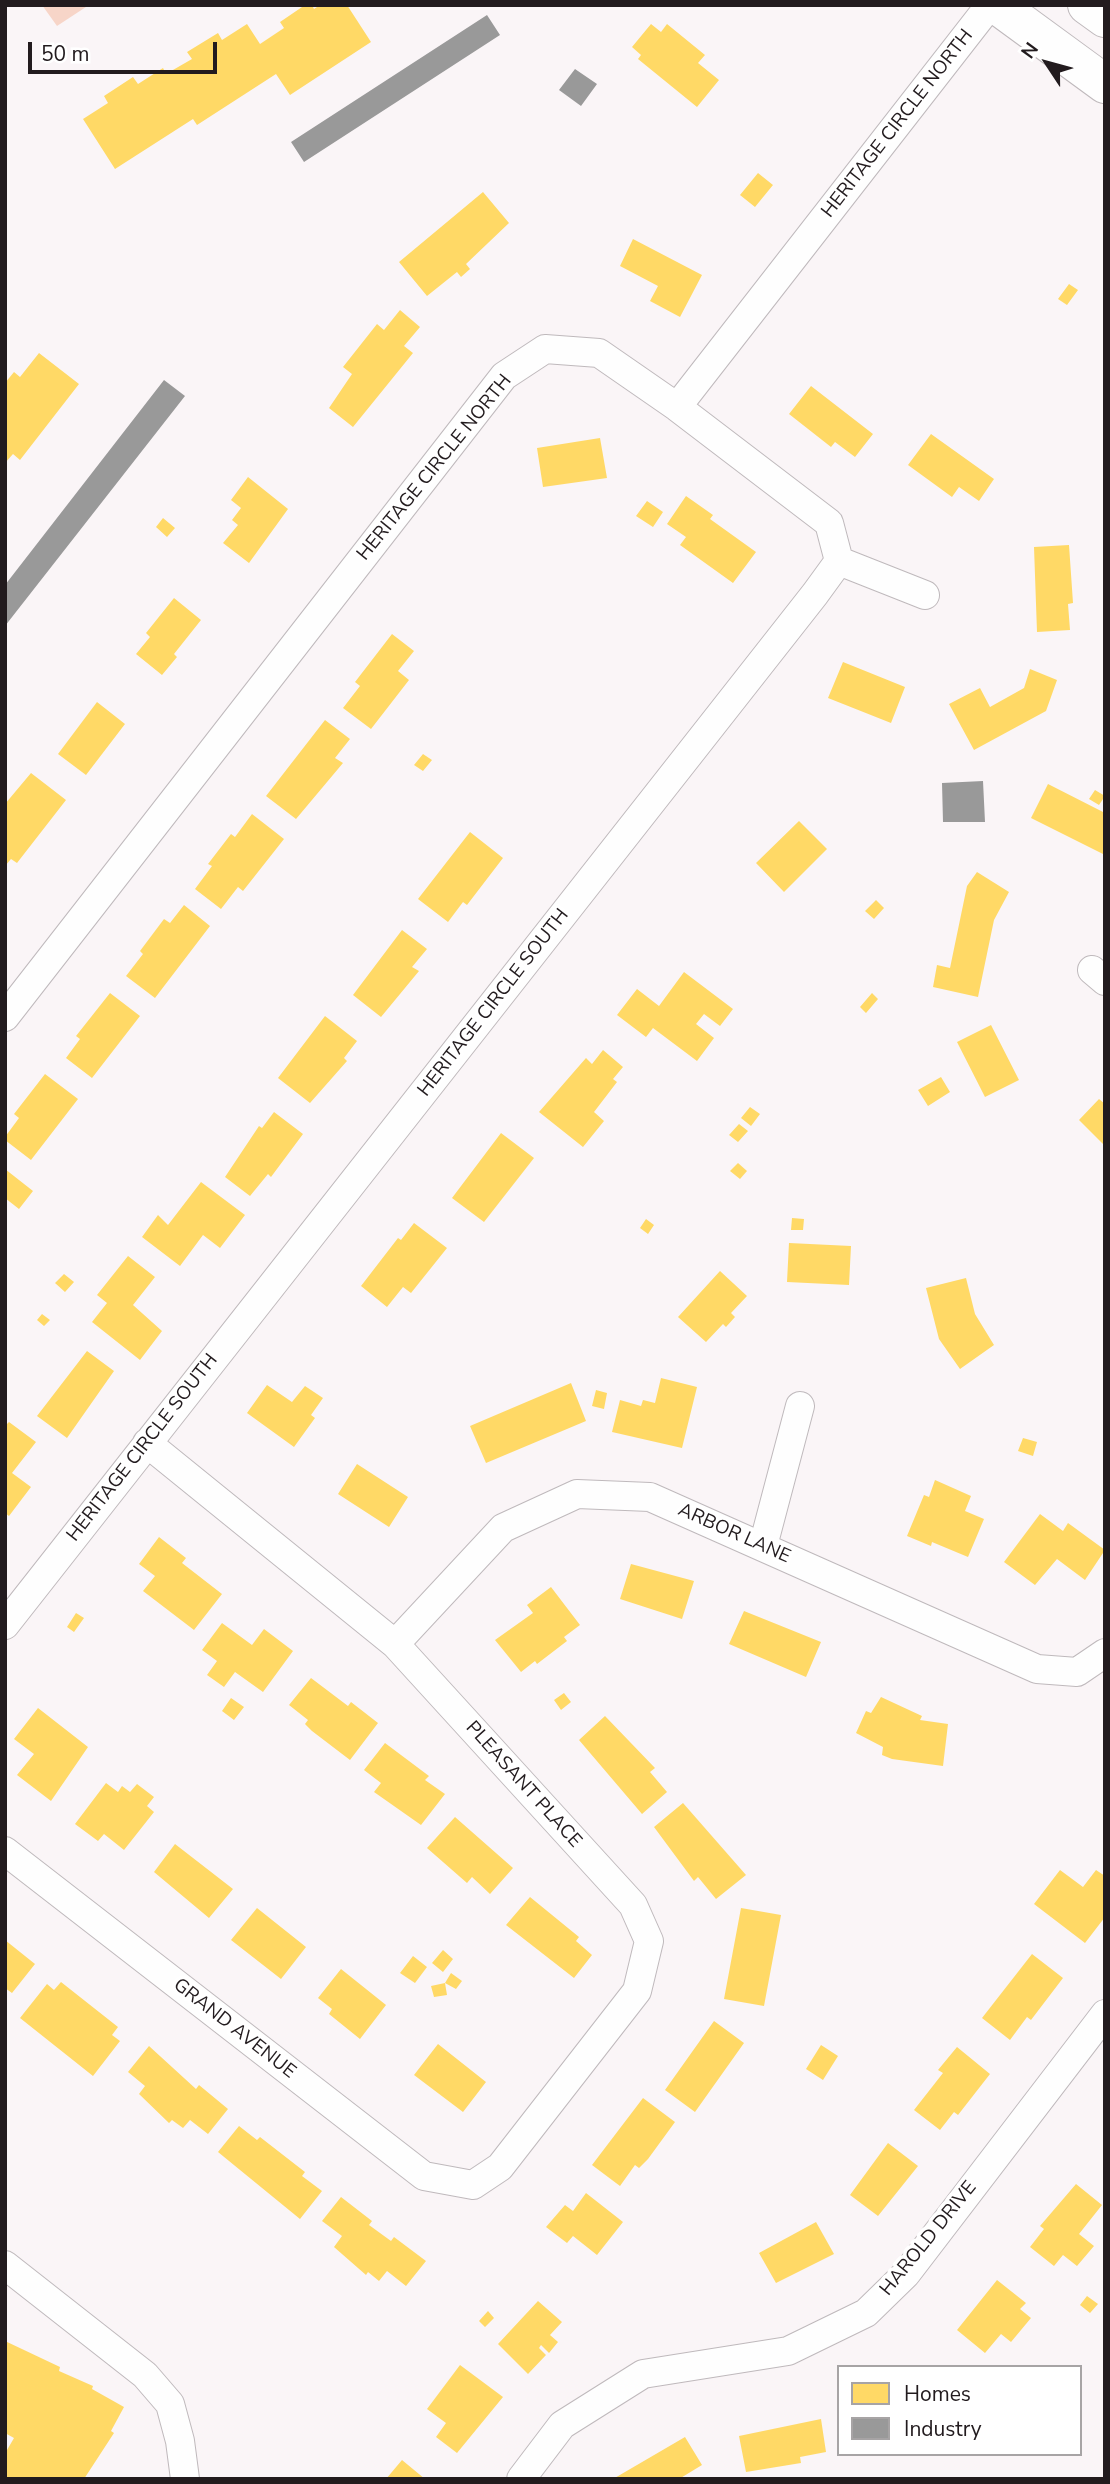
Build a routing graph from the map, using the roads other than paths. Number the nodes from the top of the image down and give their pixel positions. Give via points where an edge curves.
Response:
1 (990, 5) edge
2 (997, 5) edge
3 (1087, 5) edge
4 (1105, 18) edge
5 (1105, 84) edge
6 (677, 407) junction
7 (839, 561) junction
8 (925, 595) dead end
9 (5, 1017) edge
10 (800, 1406) dead end
11 (147, 1443) junction
12 (764, 1546) junction
13 (5, 1625) edge
14 (394, 1644) junction
15 (1105, 1653) edge
16 (5, 1850) edge
17 (1105, 2014) edge
18 (473, 2185) joint
19 (5, 2265) edge
20 (185, 2479) edge
21 (521, 2479) edge

1 - 6 street, HERITAGE CIRCLE NORTH
2 - 5 main road
3 - 4 main road
6 - 7 street via 829,523
6 - 9 street, HERITAGE CIRCLE NORTH via 599,353 545,349 504,376
7 - 8 street
7 - 11 street, HERITAGE CIRCLE SOUTH
10 - 12 street
11 - 13 street, HERITAGE CIRCLE SOUTH
11 - 14 street, PLEASANT PLACE
12 - 14 street, ARBOR LANE via 650,1497 577,1494 503,1528
12 - 15 street, ARBOR LANE via 1037,1669 1077,1672
14 - 18 street, PLEASANT PLACE via 633,1905 649,1941 637,1991 500,2167
16 - 18 street, GRAND AVENUE via 424,2176
17 - 21 street, HAROLD DRIVE via 906,2274 866,2313 788,2351 643,2374 562,2425
19 - 20 street via 145,2375 170,2404

